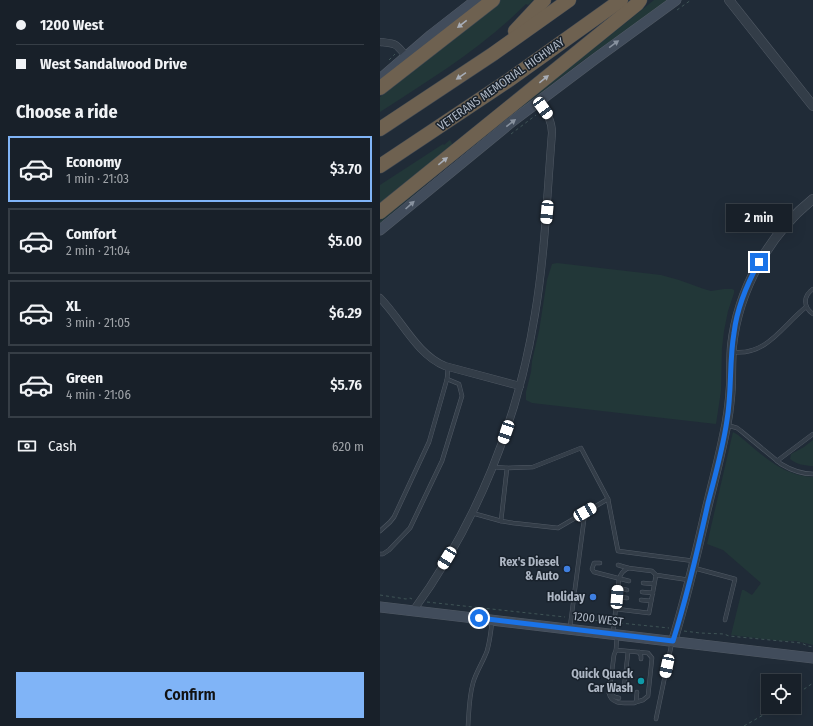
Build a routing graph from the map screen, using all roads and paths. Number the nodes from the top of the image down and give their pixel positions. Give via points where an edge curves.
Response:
1 (476, 0) edge
2 (493, 0) edge
3 (544, 0) edge
4 (569, 0) edge
5 (621, 0) edge
6 (640, 0) edge
7 (676, 0) edge
8 (730, 0) edge
9 (380, 42) edge
10 (493, 54) junction
11 (406, 56) junction
12 (380, 79) edge
13 (380, 88) edge
14 (539, 101) junction
15 (813, 106) edge
16 (380, 129) edge
17 (380, 166) edge
18 (813, 199) edge
19 (380, 212) edge
20 (380, 230) edge
21 (813, 289) edge
22 (380, 298) edge
23 (383, 307) edge
24 (806, 307) junction
25 (813, 314) edge
26 (732, 352) junction
27 (448, 367) junction
28 (447, 379) junction
29 (520, 386) junction
30 (726, 425) junction
31 (813, 434) edge
32 (777, 461) junction
33 (493, 467) junction
34 (507, 468) junction
35 (813, 474) edge
36 (608, 499) junction
37 (585, 512) junction
38 (472, 514) junction
39 (501, 521) junction
40 (380, 531) edge
41 (380, 554) edge
42 (600, 564) dead end
43 (694, 564) junction
44 (618, 565) dead end
45 (628, 568) junction
46 (656, 575) junction
47 (619, 579) junction
48 (690, 580) junction
49 (628, 581) dead end
50 (643, 583) dead end
51 (654, 584) junction
52 (618, 588) junction
53 (628, 590) dead end
54 (642, 592) dead end
55 (653, 594) junction
56 (380, 596) edge
57 (617, 597) junction
58 (627, 598) dead end
59 (411, 599) dead end
60 (641, 600) dead end
61 (652, 601) junction
62 (444, 603) dead end
63 (380, 607) edge
64 (616, 609) junction
65 (413, 611) junction
66 (572, 617) junction
67 (492, 620) junction
68 (725, 620) dead end
69 (614, 622) junction
70 (664, 627) dead end
71 (570, 628) junction
72 (692, 632) dead end
73 (615, 634) junction
74 (673, 641) junction
75 (813, 647) edge
76 (616, 650) junction
77 (628, 652) junction
78 (639, 652) junction
79 (813, 658) edge
80 (641, 659) dead end
81 (813, 683) edge
82 (624, 688) dead end
83 (801, 691) edge
84 (637, 692) dead end
85 (609, 693) junction
86 (619, 698) dead end
87 (625, 698) dead end
88 (636, 702) junction
89 (630, 703) junction
90 (765, 714) edge
91 (656, 719) dead end
92 (468, 726) edge
93 (744, 726) edge

1 - 11 main road
2 -> 13 highway
3 - 10 highway
4 - 10 highway
5 - 17 highway, VETERANS MEMORIAL HIGHWAY via 509,80
19 -> 6 highway
14 -> 7 main road
8 - 15 street
9 - 11 street via 395,44
10 -> 16 highway
11 - 12 main road
20 -> 14 main road
14 - 29 street via 548,114 552,133 538,291 531,339
18 - 26 street via 782,231 753,273 739,307
21 - 24 lane via 806,296
22 - 23 street
23 - 27 street via 427,355
24 - 25 lane
24 - 26 lane via 777,335 759,348 749,352
26 - 30 street
27 - 28 lane
27 - 29 street
28 - 40 lane via 429,442 394,517
28 - 41 lane via 459,384 462,396 442,461 410,528 389,550
29 - 33 street
30 - 32 lane via 741,431
30 - 43 street
31 - 32 lane
32 - 35 lane via 792,470
33 - 34 lane
33 - 38 street
34 - 36 lane via 534,467 581,448
34 - 39 lane
36 - 37 lane
36 - 43 lane via 618,551
37 - 39 lane via 558,528
37 - 66 lane
38 - 39 lane
38 - 65 street via 441,569
42 - 47 lane via 592,566 594,572
43 - 48 street
43 - 68 lane via 735,579
44 - 45 lane
45 - 46 lane via 652,571
45 - 47 lane via 621,573
46 - 48 lane
46 - 51 lane
47 - 49 lane
47 - 52 lane
48 - 74 street
50 - 51 lane
51 - 55 lane
52 - 53 lane
52 - 57 lane
54 - 55 lane
55 - 61 lane
56 - 59 path
57 - 58 lane
57 - 64 lane
60 - 61 lane
61 - 64 lane via 649,613
62 - 66 path
63 - 65 main road, 1200 WEST
64 - 69 lane
65 - 67 main road, 1200 WEST
66 - 69 path
66 - 71 lane
67 - 71 main road, 1200 WEST
67 - 92 lane via 488,647 473,682
69 - 70 path
69 - 73 lane
71 - 73 main road, 1200 WEST
72 - 75 path
73 - 74 main road, 1200 WEST
73 - 76 lane
74 - 79 main road, 1200 WEST
74 - 91 lane
76 - 77 lane
76 - 85 lane
77 - 78 lane
77 - 82 lane
78 - 80 lane
78 - 88 lane via 648,653 652,658 648,696
81 - 83 path
84 - 88 lane
85 - 86 lane
85 - 89 lane via 612,701
87 - 89 lane
88 - 89 lane
90 - 93 path

